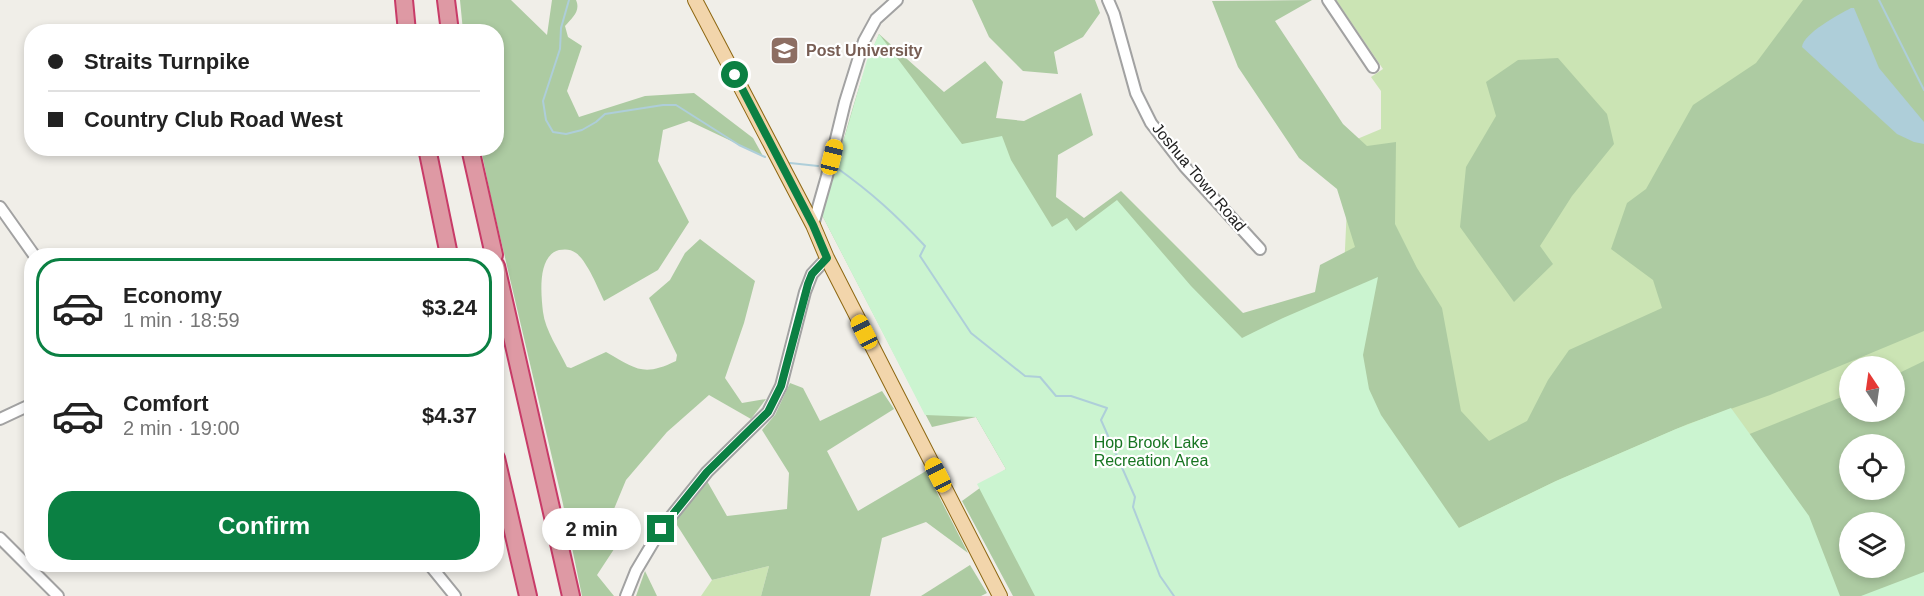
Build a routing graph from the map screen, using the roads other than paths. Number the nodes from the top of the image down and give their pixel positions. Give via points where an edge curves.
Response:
1 (404, 0) edge
2 (448, 0) edge
3 (695, 0) edge
4 (897, 0) edge
5 (1108, 0) edge
6 (1329, 0) edge
7 (406, 24) edge
8 (450, 24) edge
9 (1373, 67) dead end
10 (429, 156) edge
11 (472, 156) edge
12 (0, 207) edge
13 (813, 225) junction
14 (29, 248) edge
15 (447, 248) edge
16 (492, 248) edge
17 (1260, 249) dead end
18 (827, 258) junction
19 (504, 300) edge
20 (24, 408) edge
21 (0, 419) edge
22 (504, 492) edge
23 (0, 538) edge
24 (0, 550) edge
25 (22, 561) joint
26 (33, 572) edge
27 (436, 572) edge
28 (58, 596) edge
29 (455, 596) edge
30 (528, 596) edge
31 (571, 596) edge
32 (626, 596) edge
33 (1000, 596) edge

1 - 7 highway
2 - 8 highway
3 - 13 main road
4 - 13 street via 874,22 864,41
5 - 17 street, Joshua Town Road via 1136,93 1151,123 1185,167
6 - 9 street
10 - 15 highway
11 - 16 highway
12 - 14 street
13 - 18 main road
18 - 32 street via 808,284 781,386 768,412 707,472 661,529
18 - 33 main road
19 - 31 highway
20 - 21 street
22 - 30 highway
23 - 25 street
24 - 25 street
26 - 28 street
27 - 29 street

